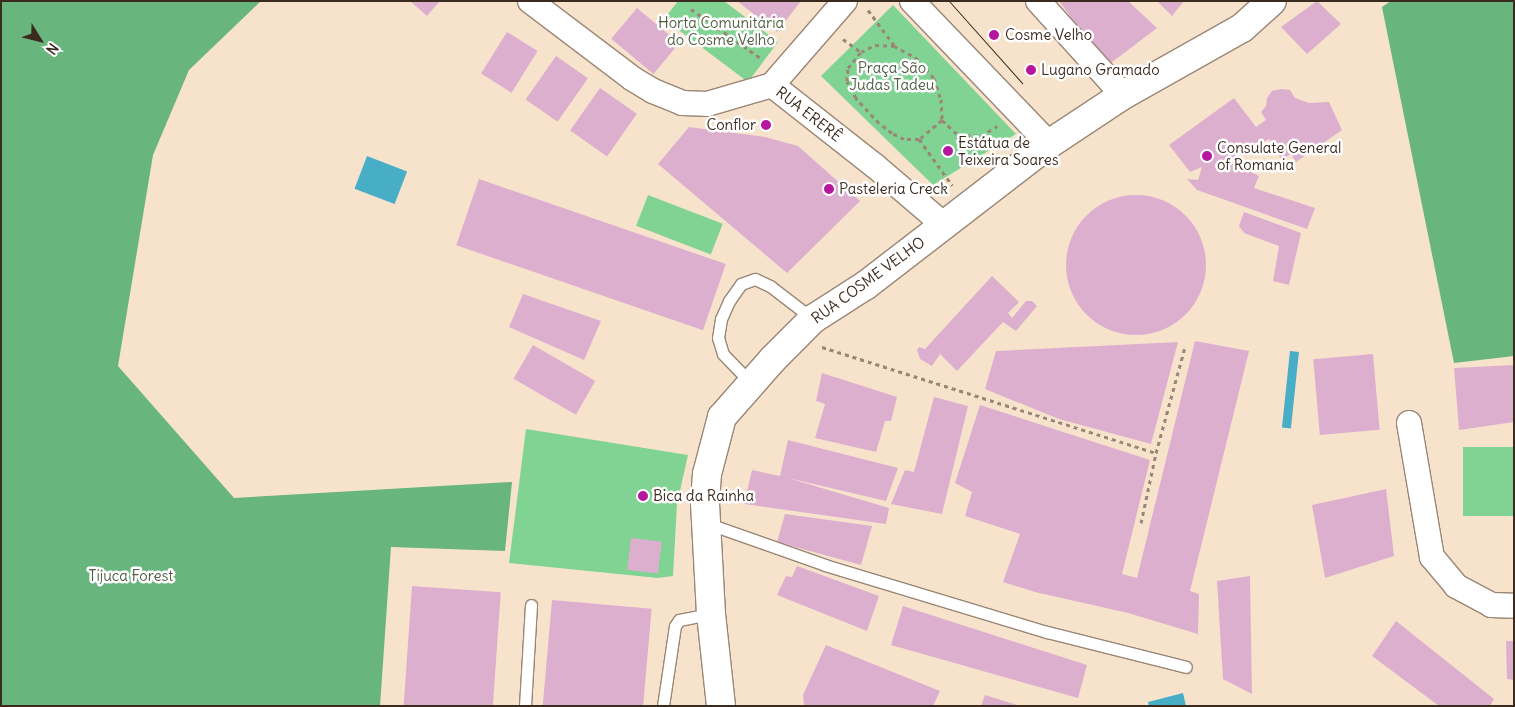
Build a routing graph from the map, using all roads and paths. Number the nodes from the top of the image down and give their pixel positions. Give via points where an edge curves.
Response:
1 (530, 1) edge
2 (912, 1) edge
3 (1038, 1) edge
4 (1272, 1) edge
5 (856, 5) edge
6 (691, 9) dead end
7 (894, 46) junction
8 (794, 60) junction
9 (772, 85) junction
10 (1123, 95) junction
11 (1019, 112) junction
12 (942, 120) junction
13 (919, 139) junction
14 (1049, 144) junction
15 (969, 204) junction
16 (943, 224) junction
17 (804, 328) junction
18 (1185, 347) dead end
19 (751, 383) junction
20 (1409, 423) dead end
21 (1156, 453) junction
22 (706, 523) junction
23 (1141, 523) dead end
24 (531, 605) dead end
25 (1514, 606) edge
26 (711, 614) junction
27 (1186, 667) dead end
28 (525, 706) edge
29 (663, 706) edge
30 (721, 706) edge

1 - 9 street, RUA ERERÊ via 634,79 682,103 707,104
2 - 11 street
3 - 10 street
4 - 10 main road, RUA COSME VELHO via 1242,28
5 - 7 path
5 - 8 street
6 - 8 path via 764,61
7 - 12 path via 915,57 934,78 941,99
7 - 13 path via 875,44 861,52 848,68 847,81 856,98 892,133 904,140
8 - 9 street
9 - 16 street, RUA ERERÊ
10 - 14 main road, RUA COSME VELHO
11 - 12 path via 981,136 958,135
11 - 14 street
12 - 13 path
13 - 15 path via 945,178
14 - 15 main road, RUA COSME VELHO
15 - 16 main road, RUA COSME VELHO
16 - 17 main road, RUA COSME VELHO via 866,285
17 - 19 main road, RUA COSME VELHO
17 - 19 lane via 770,286 756,279 741,284 721,318 718,338 723,354
17 - 21 path via 817,346
18 - 21 path
19 - 22 main road, RUA COSME VELHO via 722,417 707,474
20 - 25 street via 1432,557 1456,586 1491,605
21 - 23 path
22 - 26 main road, RUA COSME VELHO
22 - 27 lane via 824,564 1047,632
24 - 28 lane
26 - 29 lane via 679,620 675,626
26 - 30 main road, RUA COSME VELHO

